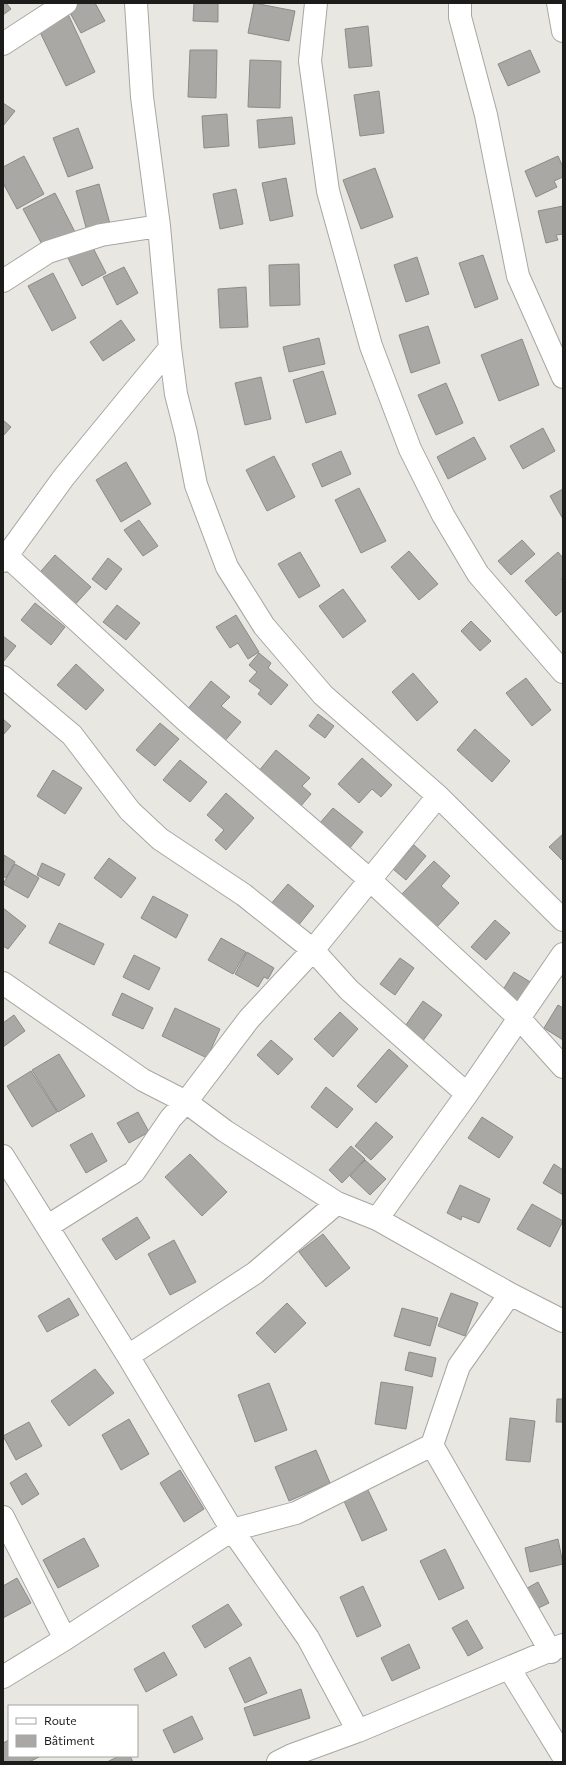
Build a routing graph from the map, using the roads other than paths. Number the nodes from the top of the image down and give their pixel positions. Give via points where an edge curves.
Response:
1 (66, 3) edge
2 (136, 3) edge
3 (316, 3) edge
4 (460, 3) edge
5 (558, 3) edge
6 (563, 31) edge
7 (3, 44) edge
8 (159, 226) junction
9 (3, 281) edge
10 (170, 348) junction
11 (563, 377) edge
12 (5, 559) edge
13 (563, 672) edge
14 (3, 677) edge
15 (438, 796) junction
16 (370, 880) junction
17 (563, 920) edge
18 (313, 950) junction
19 (563, 954) edge
20 (3, 983) edge
21 (518, 1018) junction
22 (563, 1067) edge
23 (467, 1094) junction
24 (186, 1102) junction
25 (3, 1156) edge
26 (336, 1203) junction
27 (377, 1219) junction
28 (48, 1226) junction
29 (510, 1294) junction
30 (563, 1321) edge
31 (128, 1356) junction
32 (432, 1445) junction
33 (3, 1517) edge
34 (232, 1530) junction
35 (65, 1639) junction
36 (557, 1649) edge
37 (509, 1668) junction
38 (3, 1677) edge
39 (358, 1731) junction
40 (563, 1756) edge
41 (289, 1760) edge

1 - 7 street
2 - 8 street via 142,97
3 - 13 street via 310,61 328,191 371,346 410,449 443,515 478,574
4 - 11 street via 460,17 486,115 518,276
5 - 6 street
8 - 9 street via 101,235 48,252
8 - 10 street
10 - 12 street via 64,477
10 - 15 street via 176,394 196,486 227,567 264,626 323,695
12 - 16 street via 185,720
14 - 18 street via 72,735 130,811 160,839 244,895
15 - 16 street
15 - 17 street
16 - 18 street
16 - 21 street
18 - 23 street via 349,990
18 - 24 street via 248,1019
19 - 21 street
20 - 24 street via 143,1080
21 - 22 street
21 - 23 street
23 - 27 street
24 - 26 street via 225,1131
24 - 28 street via 171,1118 134,1172
25 - 28 street
26 - 27 street
26 - 31 street via 255,1273
27 - 29 street
28 - 31 street
29 - 30 street
29 - 32 street via 459,1366
31 - 34 street
32 - 34 street via 296,1514
32 - 36 street
33 - 35 street
34 - 35 street
34 - 39 street via 308,1638
35 - 38 street
36 - 37 street
37 - 39 street
37 - 40 street
39 - 41 street

